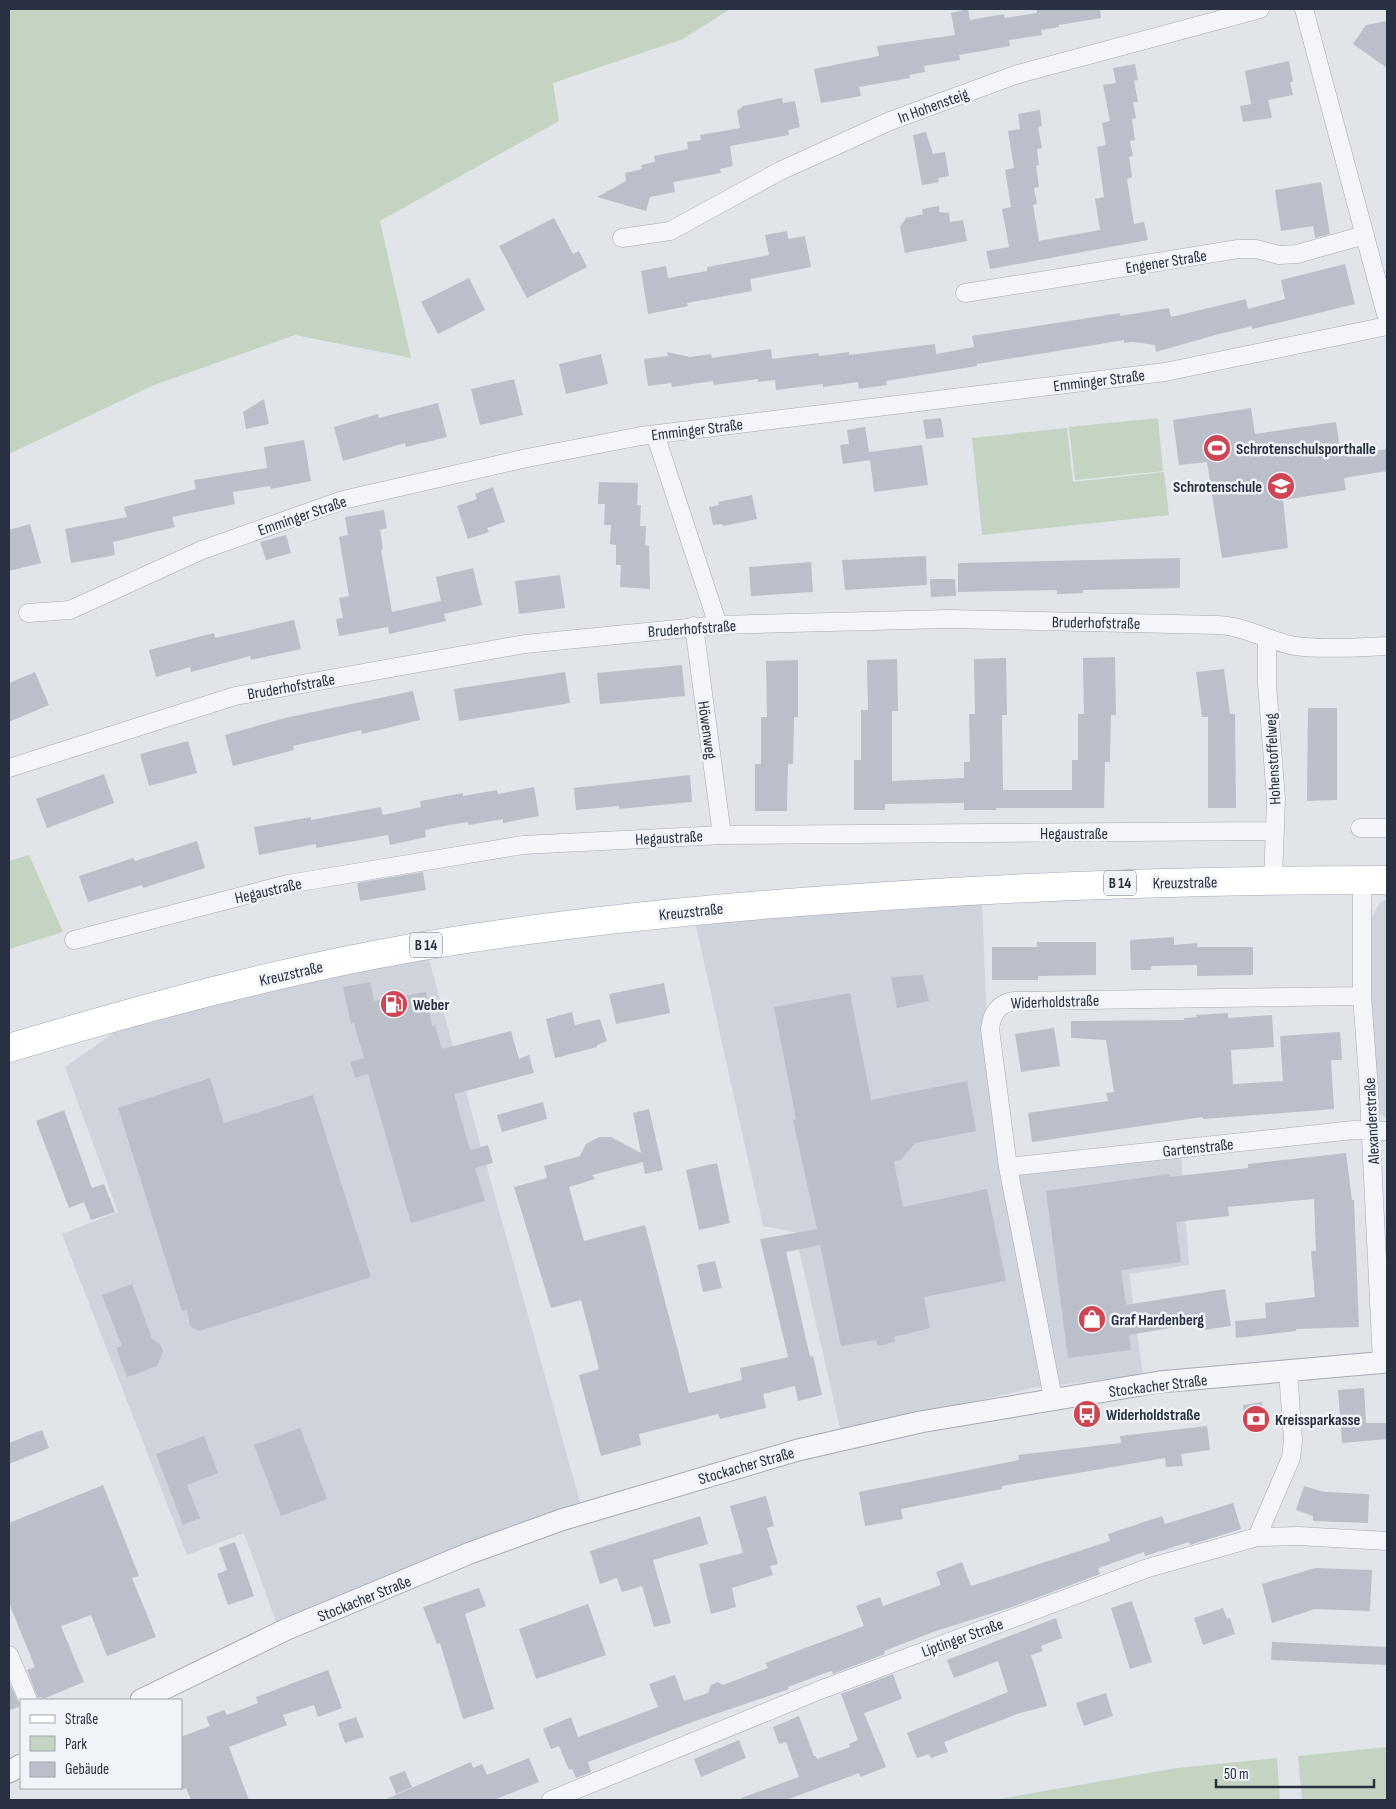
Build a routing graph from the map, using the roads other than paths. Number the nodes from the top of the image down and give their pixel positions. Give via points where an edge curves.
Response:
1 (1260, 9) edge
2 (1304, 9) edge
3 (1365, 235) junction
4 (622, 238) dead end
5 (965, 294) dead end
6 (1387, 318) edge
7 (1387, 326) edge
8 (655, 434) junction
9 (28, 613) dead end
10 (718, 625) junction
11 (694, 626) junction
12 (1267, 638) junction
13 (1387, 646) edge
14 (9, 768) edge
15 (1360, 828) dead end
16 (1387, 828) edge
17 (1274, 831) junction
18 (722, 835) junction
19 (1273, 880) junction
20 (1375, 880) edge
21 (74, 940) dead end
22 (1362, 996) junction
23 (9, 1048) edge
24 (1379, 1131) edge
25 (1008, 1167) junction
26 (1385, 1362) edge
27 (1288, 1372) junction
28 (1053, 1398) junction
29 (1257, 1537) junction
30 (1387, 1541) edge
31 (9, 1655) edge
32 (28, 1699) edge
33 (144, 1699) edge
34 (20, 1766) edge
35 (9, 1772) edge
36 (551, 1800) edge

1 - 4 street, In Hohensteig via 1018,74 890,121 780,171 670,231
2 - 3 street
3 - 5 street, Engener Straße via 1298,254 1238,249
3 - 6 street
7 - 8 street, Emminger Straße via 1165,372
8 - 9 street, Emminger Straße via 537,456 343,500 202,550 70,610
8 - 10 street
10 - 11 street, Bruderhofstraße
10 - 12 street, Bruderhofstraße via 948,619 1218,625 1234,626
11 - 14 street, Bruderhofstraße via 525,644 235,696
11 - 18 street, Höwenweg
12 - 13 street, Bruderhofstraße via 1297,646
12 - 17 street, Hohenstoffelweg via 1267,684 1276,799
15 - 16 street
17 - 18 street, Hegaustraße
17 - 19 street, Hohenstoffelweg
18 - 21 street, Hegaustraße via 523,845 288,884
19 - 20 main road, Kreuzstraße / B 14
19 - 23 main road, Kreuzstraße / B 14 via 967,890 745,906 554,925 316,967 113,1017
20 - 22 street, Alexanderstraße
22 - 24 street, Alexanderstraße
22 - 25 street, Widerholdstraße via 1004,1002 992,1018 990,1029
24 - 25 street, Gartenstraße via 1354,1130
24 - 26 street, Alexanderstraße
25 - 28 street, Widerholdstraße
26 - 27 street, Stockacher Straße
27 - 28 street, Stockacher Straße via 1159,1382
27 - 29 street via 1293,1440 1291,1458
28 - 33 street, Stockacher Straße via 920,1422 798,1450 561,1520 470,1553 287,1629
29 - 30 street, Liptinger Straße
29 - 36 street, Liptinger Straße via 1148,1568 856,1676
31 - 32 street
34 - 35 street

